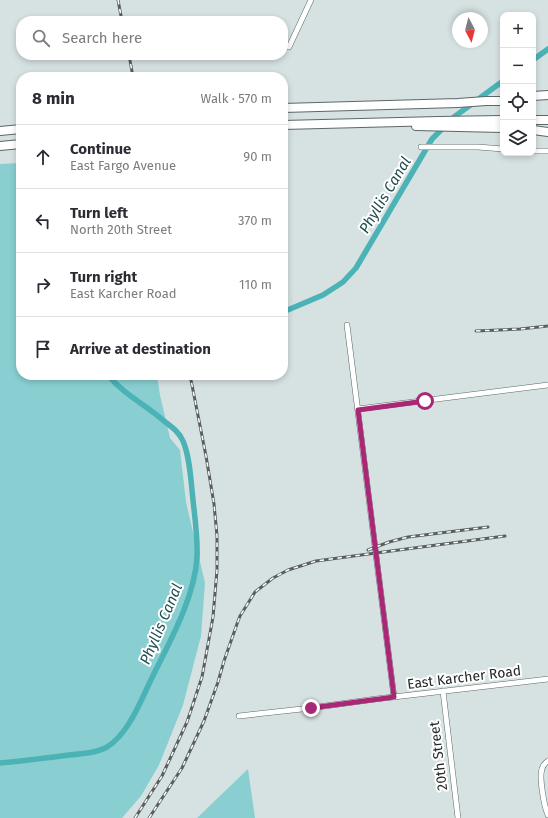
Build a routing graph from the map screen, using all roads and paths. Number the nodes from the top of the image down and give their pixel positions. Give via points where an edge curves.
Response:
1 (311, 0) edge
2 (289, 47) dead end
3 (548, 95) edge
4 (536, 96) edge
5 (500, 100) edge
6 (536, 100) edge
7 (548, 100) edge
8 (288, 108) edge
9 (500, 120) edge
10 (536, 120) edge
11 (548, 120) edge
12 (350, 123) junction
13 (288, 124) edge
14 (500, 128) edge
15 (16, 129) edge
16 (536, 130) edge
17 (0, 131) edge
18 (548, 132) edge
19 (16, 144) edge
20 (0, 146) edge
21 (421, 147) dead end
22 (500, 149) edge
23 (536, 151) edge
24 (548, 152) edge
25 (347, 324) dead end
26 (548, 385) edge
27 (358, 410) junction
28 (548, 679) edge
29 (443, 691) junction
30 (394, 697) junction
31 (239, 716) dead end
32 (548, 762) edge
33 (548, 815) edge
34 (458, 818) edge

1 - 2 street
3 - 4 highway
5 - 8 highway
6 - 7 highway
9 - 12 highway
10 - 11 highway
12 - 13 highway
12 - 14 highway
15 - 17 highway
16 - 18 highway
19 - 20 highway
21 - 22 street
23 - 24 street
25 - 27 street
26 - 27 street
27 - 30 street
28 - 29 street, East Karcher Road
29 - 30 street, East Karcher Road
29 - 34 street, 20th Street
30 - 31 street, East Karcher Road
32 - 33 street via 545,762 541,775

